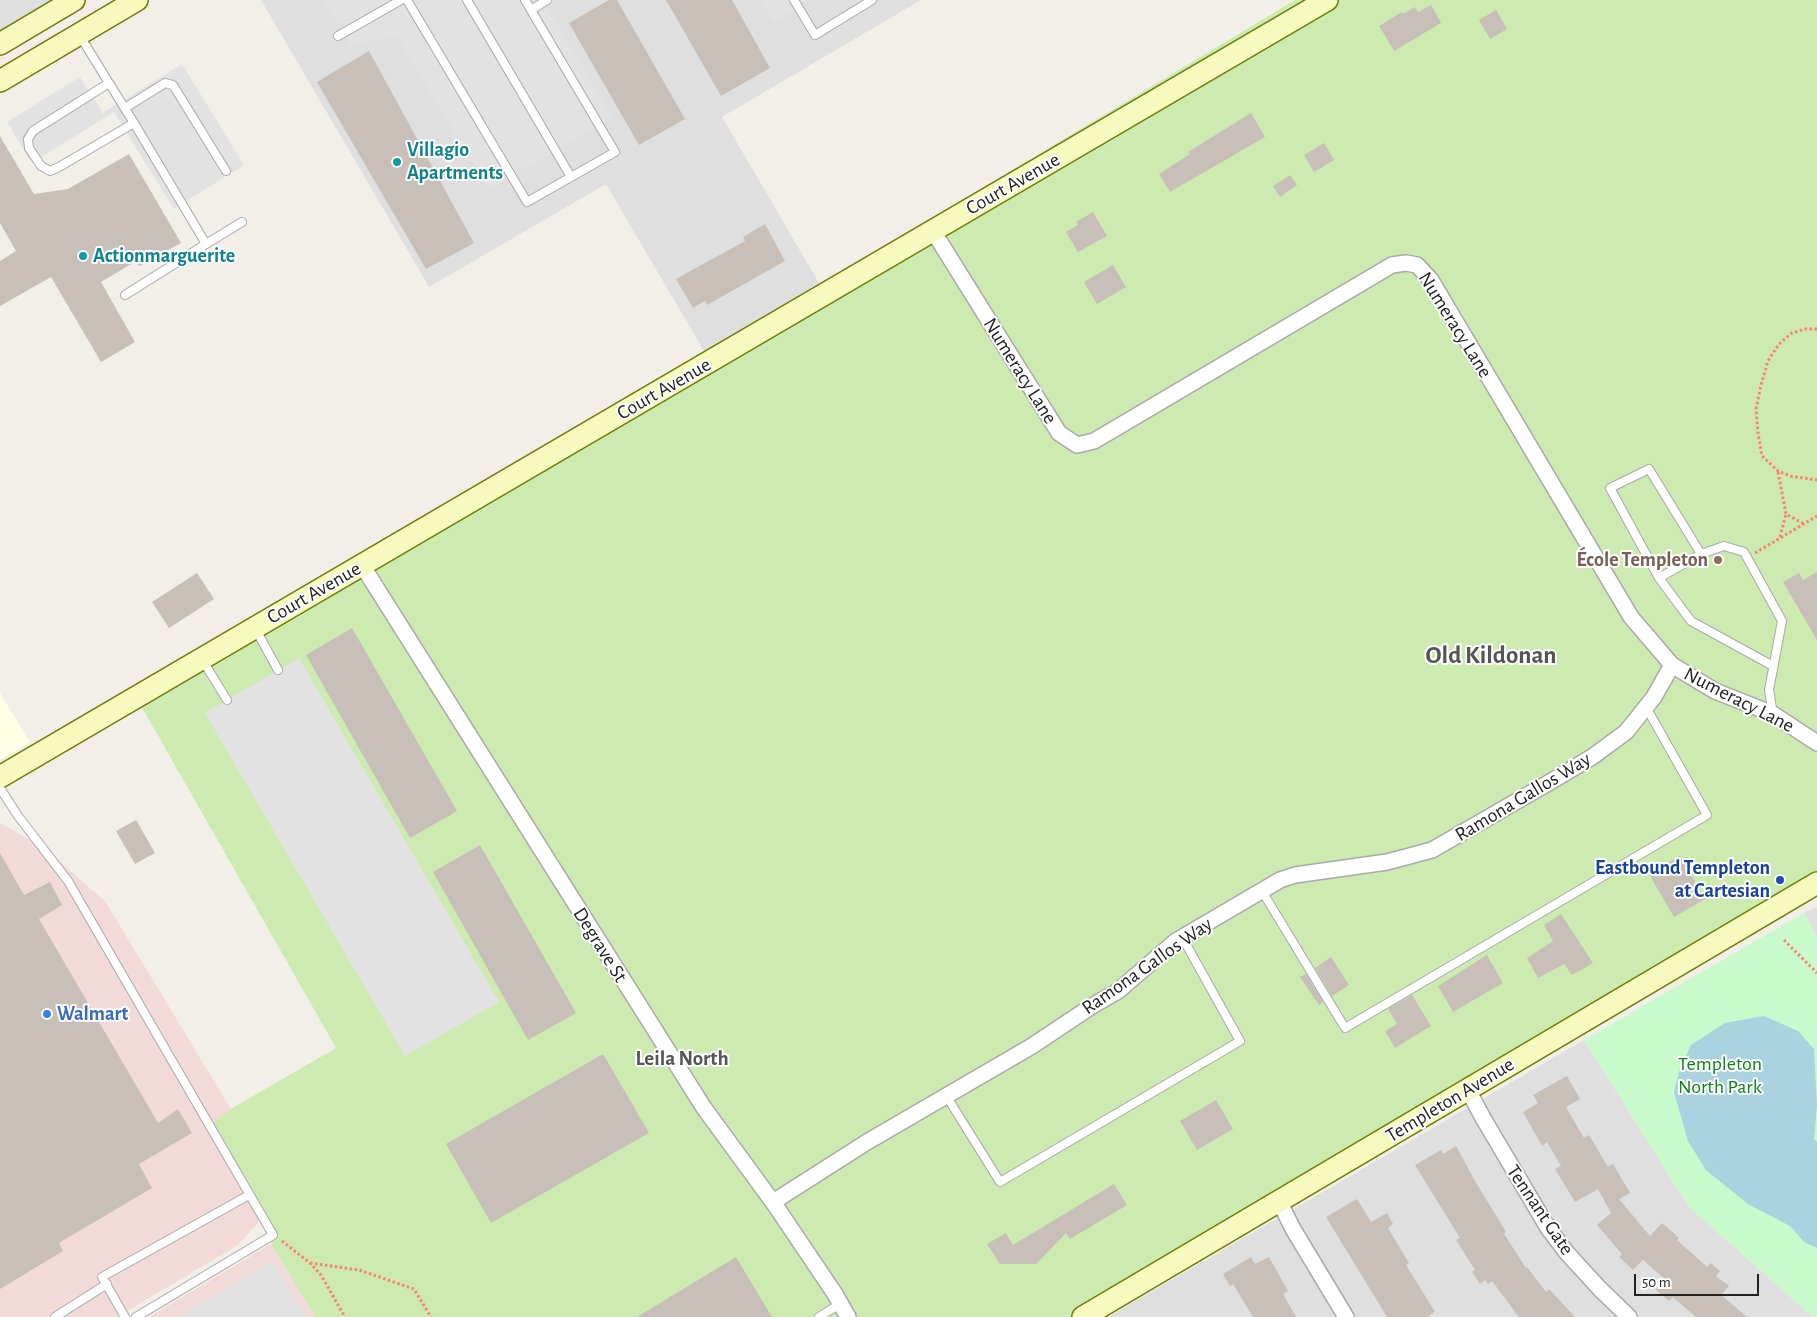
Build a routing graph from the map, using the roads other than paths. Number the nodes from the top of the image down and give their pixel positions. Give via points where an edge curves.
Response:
1 (74, 0) edge
2 (137, 0) edge
3 (401, 0) edge
4 (407, 0) edge
5 (467, 0) edge
6 (525, 0) edge
7 (547, 0) edge
8 (794, 0) edge
9 (872, 0) edge
10 (1327, 0) edge
11 (860, 3) edge
12 (531, 10) junction
13 (79, 34) junction
14 (338, 36) dead end
15 (0, 44) edge
16 (0, 80) edge
17 (109, 83) junction
18 (125, 108) junction
19 (134, 123) junction
20 (226, 171) dead end
21 (571, 177) junction
22 (242, 222) dead end
23 (933, 231) junction
24 (206, 244) junction
25 (124, 295) dead end
26 (1701, 554) junction
27 (362, 565) junction
28 (1659, 578) junction
29 (255, 628) junction
30 (202, 659) junction
31 (1672, 665) junction
32 (1773, 666) junction
33 (278, 670) dead end
34 (227, 700) dead end
35 (1646, 707) junction
36 (1773, 714) junction
37 (1817, 743) edge
38 (0, 777) edge
39 (0, 788) edge
40 (1817, 883) edge
41 (1262, 891) junction
42 (1182, 938) junction
43 (1468, 1090) junction
44 (947, 1097) junction
45 (250, 1195) junction
46 (1279, 1201) junction
47 (773, 1202) junction
48 (107, 1284) junction
49 (840, 1304) junction
50 (1088, 1316) edge
51 (55, 1317) edge
52 (125, 1317) edge
53 (136, 1317) edge
54 (818, 1317) edge
55 (848, 1317) edge
56 (1346, 1317) edge
57 (1629, 1317) edge

1 - 15 street
2 - 13 street
3 - 14 lane
4 - 21 lane via 527,202
5 - 21 lane
6 - 12 lane
7 - 12 lane
8 - 11 lane via 815,35
9 - 11 lane
10 - 23 street, Court Avenue
12 - 21 lane via 615,152
13 - 16 street
13 - 17 lane
17 - 18 lane
17 - 19 lane via 33,131 28,139 37,161 50,170 59,167
18 - 19 lane
18 - 20 lane via 165,83 173,85
19 - 24 lane
22 - 24 lane
23 - 27 street, Court Avenue
23 - 31 street, Numeracy Lane via 1059,434 1078,445 1094,441 1392,265 1417,265 1430,280 1631,617
24 - 25 lane
26 - 28 lane
26 - 28 lane via 1649,469 1610,488
26 - 32 lane via 1724,546 1744,552 1782,621
27 - 29 street, Court Avenue
27 - 47 street, Degrave St via 704,1108
28 - 32 lane via 1690,621
29 - 30 street, Court Avenue
29 - 33 lane
30 - 34 lane
30 - 38 street, Court Avenue
31 - 35 street, Ramona Gallos Way
31 - 36 street, Numeracy Lane via 1715,691
32 - 36 lane via 1769,690
35 - 41 street, Ramona Gallos Way via 1626,732 1592,757 1432,850 1387,862 1296,875
35 - 41 lane via 1707,815 1345,1028
36 - 37 street, Numeracy Lane
39 - 45 lane via 68,881
40 - 43 street, Templeton Avenue
41 - 42 street, Ramona Gallos Way
42 - 44 street, Ramona Gallos Way via 1118,991
42 - 44 lane via 1240,1041 1000,1182
43 - 46 street, Templeton Avenue
43 - 57 street, Tennant Gate via 1548,1228 1567,1253
44 - 47 street, Ramona Gallos Way via 867,1142
45 - 48 lane via 102,1277
45 - 53 lane via 273,1235
46 - 50 street, Templeton Avenue
46 - 56 street
47 - 49 street, Degrave St
48 - 51 lane
48 - 52 lane
49 - 54 lane
49 - 55 street, Degrave St

